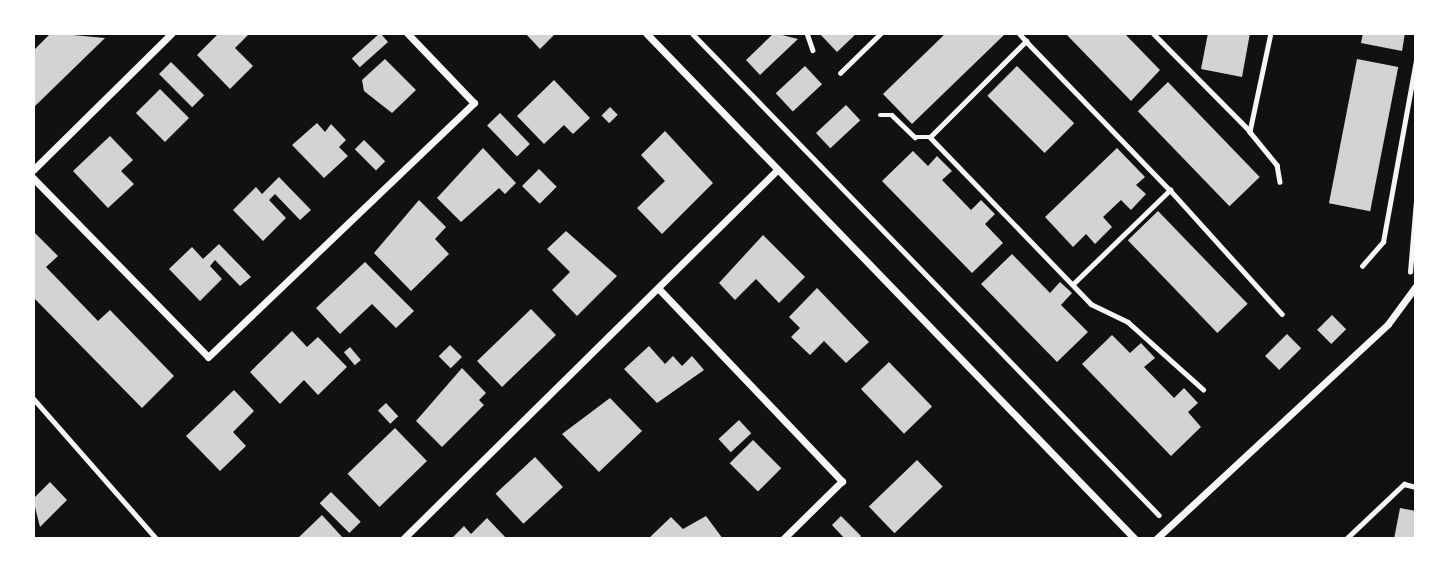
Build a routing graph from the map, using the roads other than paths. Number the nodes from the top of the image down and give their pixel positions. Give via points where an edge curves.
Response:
1 (172, 33) edge
2 (407, 33) edge
3 (646, 33) edge
4 (33, 170) edge
5 (777, 170) junction
6 (33, 178) edge
7 (1414, 287) edge
8 (658, 288) junction
9 (403, 539) edge
10 (783, 539) edge
11 (1135, 539) edge
12 (1156, 539) edge

1 - 4 street
2 - 6 street via 474,103 208,357
3 - 5 street
5 - 8 street
5 - 11 street
7 - 12 street via 1378,334
8 - 9 street
8 - 10 street via 842,481

